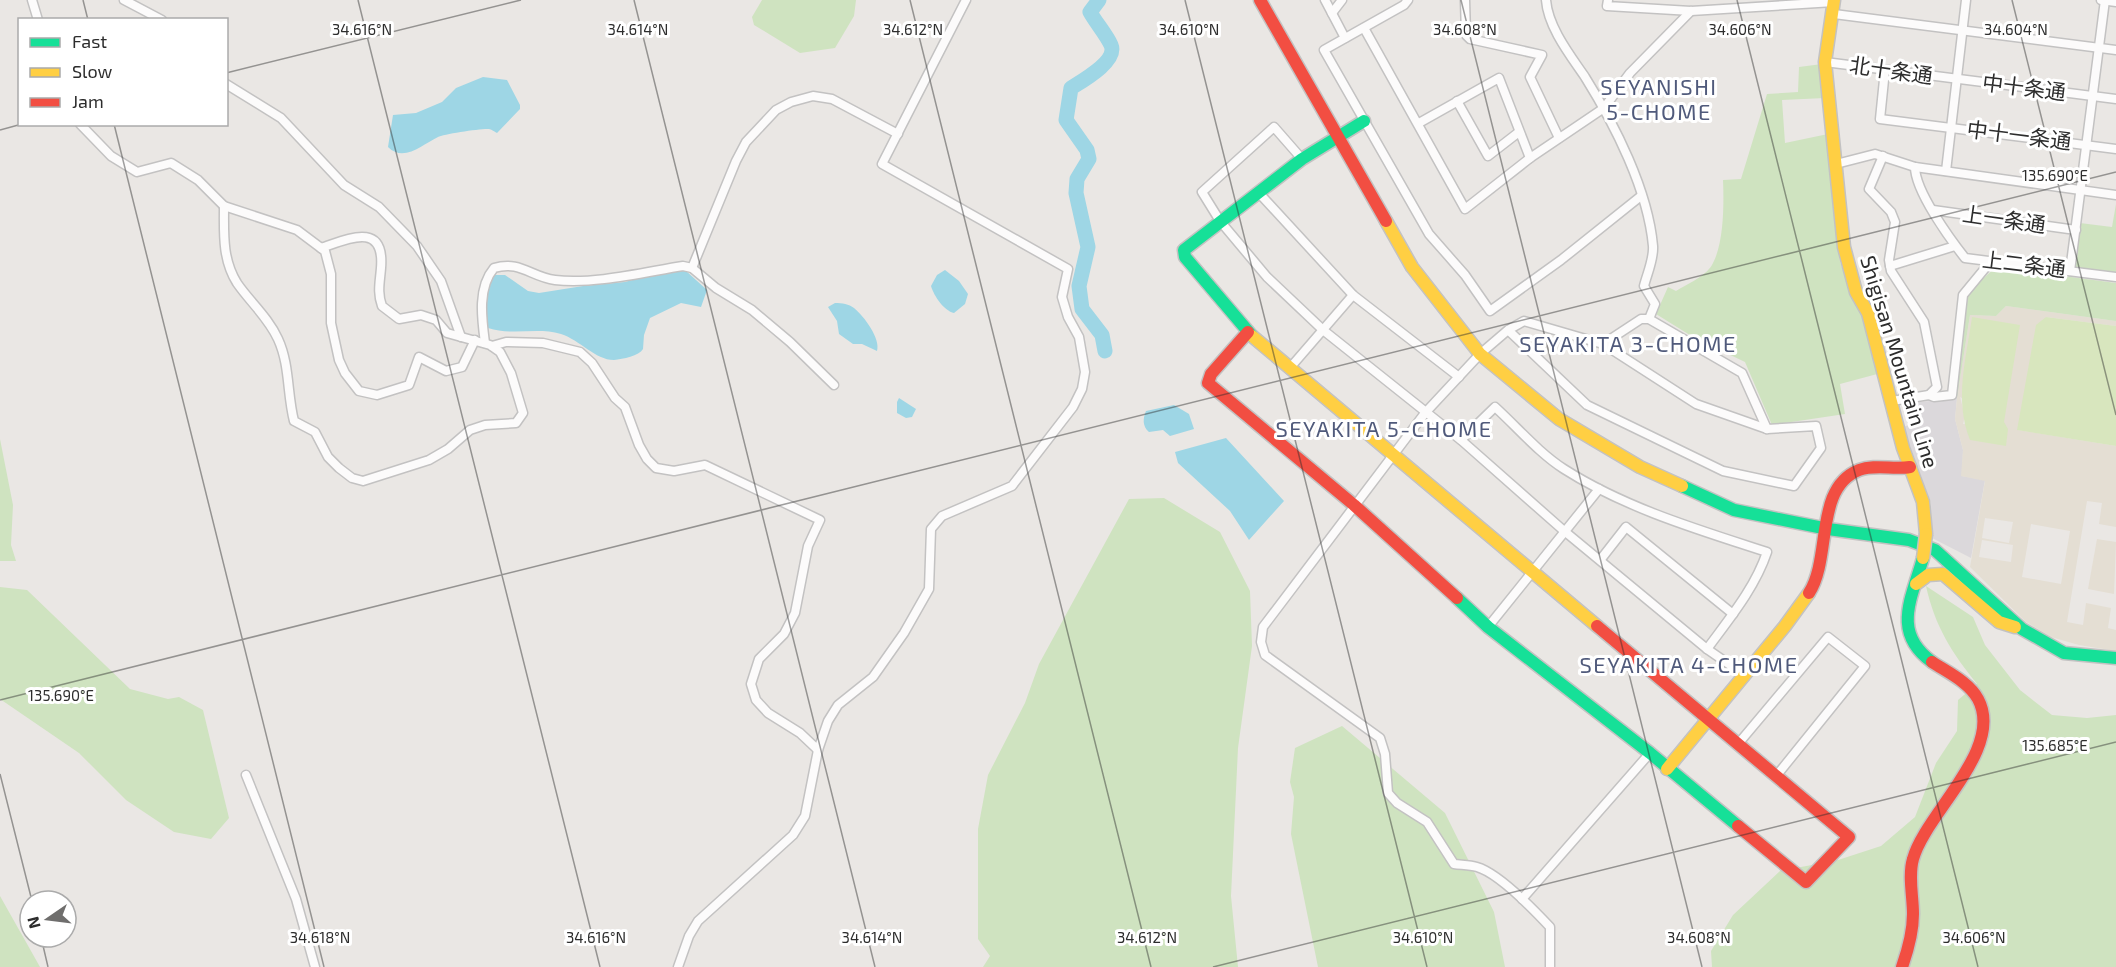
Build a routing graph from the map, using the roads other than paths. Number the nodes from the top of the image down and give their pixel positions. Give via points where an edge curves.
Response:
1 (32, 0) edge
2 (124, 0) edge
3 (966, 0) edge
4 (1260, 0) edge
5 (1325, 0) edge
6 (1342, 0) edge
7 (1408, 0) edge
8 (1465, 0) edge
9 (1546, 0) edge
10 (1608, 0) edge
11 (1966, 0) edge
12 (2100, 0) edge
13 (2105, 0) edge
14 (2116, 2) edge
15 (1834, 6) edge
16 (1691, 11) junction
17 (1332, 13) junction
18 (37, 18) edge
19 (158, 18) edge
20 (1364, 27) junction
21 (1962, 31) junction
22 (1345, 38) junction
23 (2098, 48) junction
24 (2116, 50) edge
25 (1826, 62) junction
26 (1885, 70) junction
27 (1956, 79) junction
28 (228, 85) edge
29 (2092, 96) junction
30 (2116, 99) edge
31 (1457, 101) junction
32 (1604, 108) junction
33 (1364, 121) junction
34 (1419, 123) junction
35 (82, 126) edge
36 (1951, 128) junction
37 (1519, 132) junction
38 (898, 134) junction
39 (1337, 136) junction
40 (1558, 138) junction
41 (2087, 145) junction
42 (2116, 149) edge
43 (1883, 156) junction
44 (1530, 158) junction
45 (1302, 159) junction
46 (1836, 164) junction
47 (1915, 167) junction
48 (1946, 171) junction
49 (2082, 190) junction
50 (1259, 194) junction
51 (2116, 195) edge
52 (1641, 196) junction
53 (224, 206) junction
54 (1933, 210) junction
55 (1220, 222) junction
56 (2076, 230) junction
57 (1955, 246) junction
58 (321, 248) junction
59 (1991, 261) junction
60 (1890, 266) junction
61 (692, 268) junction
62 (2070, 271) junction
63 (2116, 277) edge
64 (1353, 295) junction
65 (1649, 319) junction
66 (1323, 330) junction
67 (1508, 330) junction
68 (1248, 332) junction
69 (461, 337) junction
70 (475, 340) junction
71 (1603, 344) junction
72 (488, 345) junction
73 (1480, 354) junction
74 (1289, 369) junction
75 (1459, 377) junction
76 (834, 385) dead end
77 (1929, 395) junction
78 (1892, 401) junction
79 (1425, 413) junction
80 (1767, 429) junction
81 (1461, 440) junction
82 (1392, 455) junction
83 (1910, 467) junction
84 (1599, 489) junction
85 (1354, 505) junction
86 (1828, 529) junction
87 (1563, 530) junction
88 (1601, 559) junction
89 (1530, 571) junction
90 (1916, 584) junction
91 (1733, 614) junction
92 (1488, 627) junction
93 (2022, 629) junction
94 (1707, 649) junction
95 (2116, 658) edge
96 (1743, 674) junction
97 (1707, 719) junction
98 (1738, 744) junction
99 (818, 750) junction
100 (1650, 753) junction
101 (1667, 769) junction
102 (246, 775) dead end
103 (1777, 775) junction
104 (1521, 899) junction
105 (315, 967) edge
106 (678, 967) edge
107 (1550, 967) edge
108 (1902, 967) edge

1 - 18 street
2 - 19 street
3 - 38 street
4 - 39 street
5 - 17 street
6 - 17 street
7 - 20 street
8 - 40 street via 1466,35 1470,39 1542,55 1530,77
9 - 32 street via 1561,41
10 - 16 street via 1607,6
11 - 21 street
12 - 13 street
13 - 14 street
13 - 23 street
15 - 16 street
15 - 21 street
15 - 25 street, Shigisan Mountain Line
16 - 32 street via 1630,73
17 - 22 street
20 - 22 street
20 - 34 street
21 - 23 street
21 - 27 street
22 - 33 street via 1324,50
23 - 24 street
23 - 29 street
25 - 26 street, 北十条通
25 - 46 street, Shigisan Mountain Line
26 - 27 street, 北十条通
26 - 36 street, 中十一条通 via 1880,118
27 - 29 street, 中十条通
27 - 36 street
28 - 69 street via 281,118 344,184 379,207 417,246 441,281
29 - 30 street, 中十条通
29 - 41 street
31 - 34 street
31 - 37 street via 1488,156
31 - 37 street via 1499,78
32 - 40 street
32 - 52 street
33 - 39 street
33 - 52 street via 1429,234 1490,311
34 - 44 street via 1465,208
35 - 53 street via 111,156 137,172 171,163 198,180
36 - 41 street, 中十一条通
36 - 48 street
37 - 44 street
38 - 61 street via 832,99 813,96 776,110 746,142 735,161
38 - 99 street via 882,164 1068,269 1062,297 1079,337 1085,372 1073,407 1012,486 942,516 931,529 929,589 873,677 838,705
39 - 45 street
39 - 73 street via 1412,267
40 - 44 street
41 - 42 street, 中十一条通
41 - 49 street
43 - 46 street via 1875,154
43 - 47 street
43 - 60 street via 1869,189 1891,212 1895,222
45 - 50 street
45 - 55 street via 1274,128 1202,192
46 - 78 street, Shigisan Mountain Line via 1848,269 1868,313
47 - 48 street
47 - 54 street, 上二条通 via 1915,175
48 - 49 street
49 - 51 street
49 - 56 street
50 - 55 street
50 - 64 street
52 - 65 street via 1653,249 1644,286 1655,304
53 - 58 street via 297,230
53 - 72 street via 225,252 237,283 279,341 294,421 315,432 328,457 352,478 371,480 429,460 470,430 484,425 516,423 523,412 511,373 501,352
54 - 56 street, 上一条通
54 - 57 street, 上二条通
55 - 66 street via 1267,277
55 - 68 street via 1184,254
56 - 62 street
57 - 59 street, 上二条通 via 1965,258
57 - 60 street
58 - 69 street via 360,235 372,239 381,264 378,289 382,306 399,319 421,315 436,320 447,333
58 - 70 street via 331,274 331,323 339,360 359,391 377,395 409,385 419,357 446,371 462,367
59 - 62 street, 上二条通
59 - 77 street via 1963,295 1952,395
60 - 77 street via 1924,322 1937,387
61 - 72 street via 576,280 553,280 507,264 494,268 482,306
61 - 76 street via 752,310
62 - 63 street, 上二条通
64 - 66 street
64 - 75 street
65 - 71 street
65 - 80 street via 1742,374
66 - 74 street
66 - 79 street
67 - 71 street via 1524,321
67 - 73 street
67 - 80 street via 1587,405 1723,471 1794,486 1821,448 1816,426
68 - 74 street
68 - 85 street via 1211,374 1208,383
69 - 70 street
70 - 72 street
71 - 80 street via 1696,404
72 - 99 street via 543,343 580,352 624,407 639,445 656,468 674,471 705,465 820,520 808,546 795,613 784,634 759,659 751,684 756,700 768,712 801,733
73 - 75 street
73 - 86 street via 1559,419 1640,467 1734,510
74 - 82 street
75 - 79 street
77 - 78 street
78 - 83 street, Shigisan Mountain Line
79 - 81 street
79 - 82 street
81 - 84 street via 1495,407 1562,468
81 - 87 street
82 - 85 street
82 - 89 street
83 - 86 street via 1873,467 1849,476 1834,492
83 - 90 street, Shigisan Mountain Line, bridge via 1923,502 1926,534
84 - 87 street
84 - 91 street via 1696,529 1767,552 1763,566
85 - 92 street
85 - 104 street via 1263,627 1261,642 1265,655 1375,732 1385,753 1388,793 1427,822 1454,864 1487,871
86 - 93 street via 1910,540 1935,550
86 - 96 street via 1811,590
87 - 88 street
87 - 89 street
88 - 91 street via 1626,527
88 - 94 street
89 - 92 street
89 - 97 street
90 - 93 street via 1934,572 1943,574 1999,622
90 - 108 street, Shigisan Mountain Line via 1907,614 1912,643 1932,663 1964,681 1977,697 1984,716 1974,752 1914,854 1913,925
91 - 94 street
92 - 100 street
93 - 95 street via 2064,653
94 - 96 street
96 - 97 street
97 - 98 street
97 - 101 street
98 - 103 street
98 - 103 street via 1828,637 1865,666
99 - 106 street via 808,806 793,835 698,921
100 - 101 street
100 - 104 street
101 - 103 street via 1806,882 1849,837
102 - 105 street via 296,899
104 - 107 street via 1550,927

